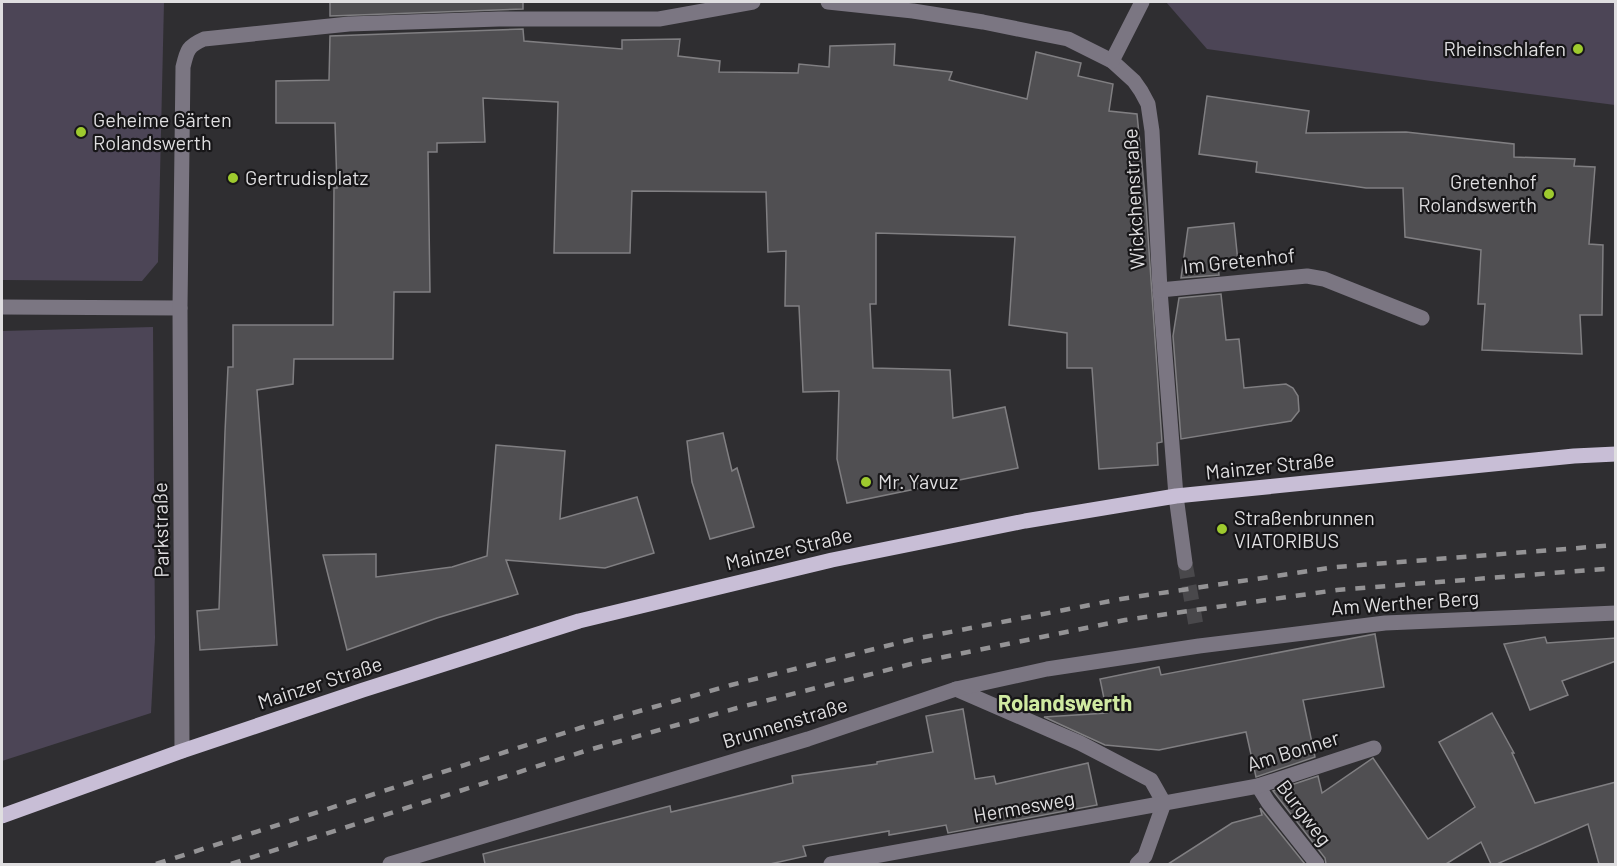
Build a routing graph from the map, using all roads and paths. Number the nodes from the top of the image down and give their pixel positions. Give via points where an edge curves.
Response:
1 (753, 2) edge
2 (828, 2) edge
3 (1143, 2) edge
4 (1112, 61) junction
5 (1160, 290) junction
6 (2, 307) edge
7 (180, 308) junction
8 (1422, 318) dead end
9 (1616, 454) edge
10 (1176, 496) junction
11 (1185, 562) tunnel mouth
12 (1616, 613) edge
13 (1198, 638) joint
14 (956, 689) junction
15 (1374, 748) dead end
16 (182, 751) junction
17 (1258, 786) junction
18 (1224, 792) joint
19 (1164, 803) junction
20 (2, 816) edge
21 (390, 864) edge
22 (831, 864) edge
23 (1137, 864) edge
24 (1317, 864) edge

1 - 7 street via 659,19 349,24 204,39 194,44 187,51 183,68
2 - 4 street, Wickchenstraße via 1048,33
3 - 4 street
4 - 5 street, Wickchenstraße via 1134,81 1148,104
5 - 8 street, Im Gretenhof via 1307,276
5 - 10 street, Wickchenstraße
6 - 7 street
7 - 16 street, Parkstraße
9 - 10 main road, Mainzer Straße
10 - 11 street, Wickchenstraße
10 - 16 main road, Mainzer Straße via 1025,521 832,560 579,621
12 - 13 street, Am Werther Berg via 1385,623
13 - 14 street, Brunnenstraße
14 - 19 street via 1080,743 1151,780
14 - 21 street, Brunnenstraße via 808,739
15 - 17 street, Am Bonner
16 - 20 main road, Mainzer Straße
17 - 18 street, Am Bonner
17 - 24 street, Burgweg
18 - 19 street, Hermesweg
19 - 22 street, Hermesweg
19 - 23 street via 1145,856

